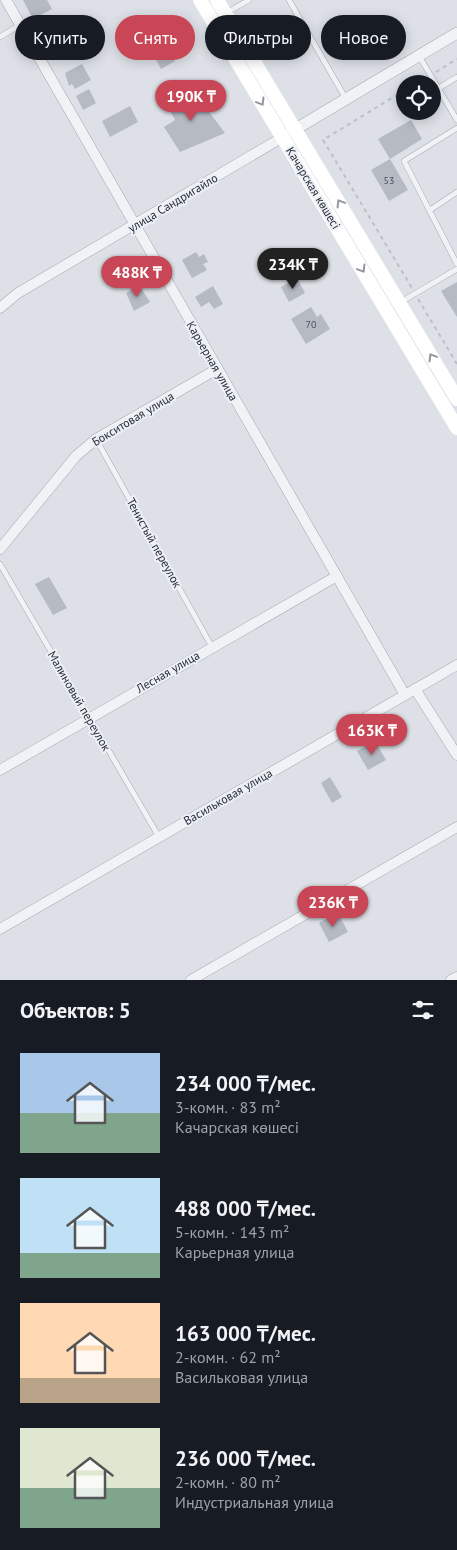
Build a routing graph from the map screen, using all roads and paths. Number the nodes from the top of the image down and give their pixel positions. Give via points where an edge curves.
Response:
1 (6, 0) edge
2 (200, 0) edge
3 (217, 0) edge
4 (249, 0) edge
5 (289, 0) edge
6 (225, 14) junction
7 (15, 17) edge
8 (15, 29) edge
9 (457, 33) edge
10 (0, 37) edge
11 (419, 56) junction
12 (39, 60) edge
13 (430, 75) edge
14 (457, 77) edge
15 (441, 86) edge
16 (441, 93) edge
17 (396, 95) edge
18 (347, 99) junction
19 (457, 120) edge
20 (457, 128) edge
21 (296, 129) junction
22 (283, 137) junction
23 (457, 192) edge
24 (430, 210) junction
25 (353, 224) junction
26 (134, 226) junction
27 (340, 232) junction
28 (457, 264) edge
29 (457, 269) edge
30 (415, 293) junction
31 (398, 303) junction
32 (0, 308) edge
33 (457, 364) edge
34 (217, 369) junction
35 (457, 399) edge
36 (457, 428) edge
37 (96, 439) junction
38 (0, 549) edge
39 (0, 564) edge
40 (337, 576) junction
41 (212, 647) junction
42 (457, 665) edge
43 (410, 692) junction
44 (89, 718) junction
45 (457, 755) edge
46 (0, 770) edge
47 (457, 827) edge
48 (159, 838) junction
49 (0, 929) edge
50 (457, 977) edge
51 (191, 980) edge
52 (451, 980) edge

1 - 7 street, Карьерная улица
2 -> 22 main road, Качарская көшесі
3 - 6 main road, Качарская көшесі
4 - 6 lane
5 - 18 lane
6 - 21 main road, Качарская көшесі
8 - 10 lane
9 - 11 street, улица Сандригайло
11 - 13 lane
11 - 18 street, улица Сандригайло
12 - 26 street, Карьерная улица
14 - 15 lane
16 - 19 lane
17 - 30 path via 322,140
18 - 21 street, улица Сандригайло
20 - 24 lane via 404,161
21 - 22 street, улица Сандригайло
25 -> 21 main road, Качарская көшесі
22 - 26 street, улица Сандригайло
22 - 27 main road, Качарская көшесі
23 - 24 lane
24 - 28 lane
25 - 27 street
25 - 31 main road, Качарская көшесі
26 - 32 street, улица Сандригайло via 18,293
26 - 34 street, Карьерная улица
27 -> 36 main road, Качарская көшесі
29 - 30 lane
30 - 31 lane
30 - 33 path
35 -> 31 main road, Качарская көшесі
34 - 37 street, Бокситовая улица
34 - 40 street, Карьерная улица
37 - 38 street, Бокситовая улица via 76,456
37 - 41 lane, Тенистый переулок
39 - 44 lane, Малиновый переулок
40 - 41 street, Лесная улица
40 - 43 street, Карьерная улица
41 - 44 street, Лесная улица
42 - 43 street, Васильковая улица
43 - 45 street, Карьерная улица
43 - 48 street, Васильковая улица
44 - 46 street, Лесная улица
44 - 48 lane, Малиновый переулок
47 - 51 street
48 - 49 street, Васильковая улица
50 - 52 street

